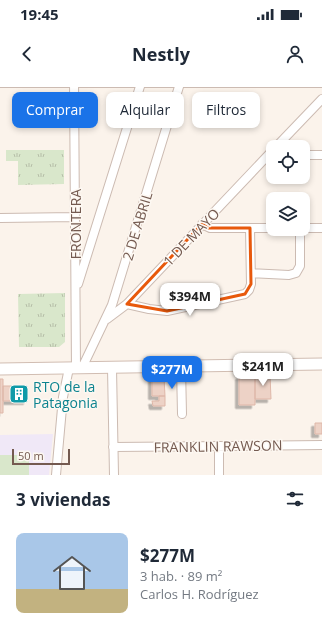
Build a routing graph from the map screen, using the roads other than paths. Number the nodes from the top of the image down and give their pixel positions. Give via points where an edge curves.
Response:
1 (74, 82) edge
2 (141, 82) edge
3 (181, 82) edge
4 (0, 83) edge
5 (322, 83) edge
6 (322, 99) edge
7 (283, 140) edge
8 (310, 155) edge
9 (322, 155) edge
10 (266, 159) edge
11 (75, 217) junction
12 (0, 218) edge
13 (202, 224) junction
14 (250, 228) junction
15 (266, 228) edge
16 (310, 228) edge
17 (322, 228) edge
18 (300, 236) edge
19 (251, 273) junction
20 (76, 292) junction
21 (127, 304) junction
22 (106, 320) junction
23 (322, 364) edge
24 (181, 367) junction
25 (76, 368) junction
26 (112, 368) junction
27 (0, 369) edge
28 (182, 414) dead end
29 (322, 445) edge
30 (219, 446) junction
31 (113, 447) junction
32 (56, 475) edge
33 (114, 475) edge
34 (219, 475) edge

1 - 2 street
1 - 4 street
1 - 11 street, FRONTERA
2 - 3 street
2 - 20 street
3 - 5 street
3 - 22 street, 2 DE ABRIL
6 - 7 street
8 - 9 street
10 - 13 street, 1 DE MAYO
11 - 12 street
11 - 20 street, FRONTERA
13 - 14 street via 210,228
13 - 21 street, 1 DE MAYO
14 - 15 street
14 - 19 street
16 - 17 street
18 - 19 street via 298,272 292,275
19 - 21 street via 251,284 247,292 239,296 166,311
20 - 25 street, FRONTERA
21 - 22 street, 1 DE MAYO
22 - 25 street, 2 DE ABRIL
23 - 24 main road
24 - 26 main road
24 - 28 street
25 - 26 main road
25 - 27 main road
25 - 32 street via 63,397
26 - 31 street
29 - 30 street, FRANKLIN RAWSON
30 - 31 street, FRANKLIN RAWSON
30 - 34 street
31 - 33 street

